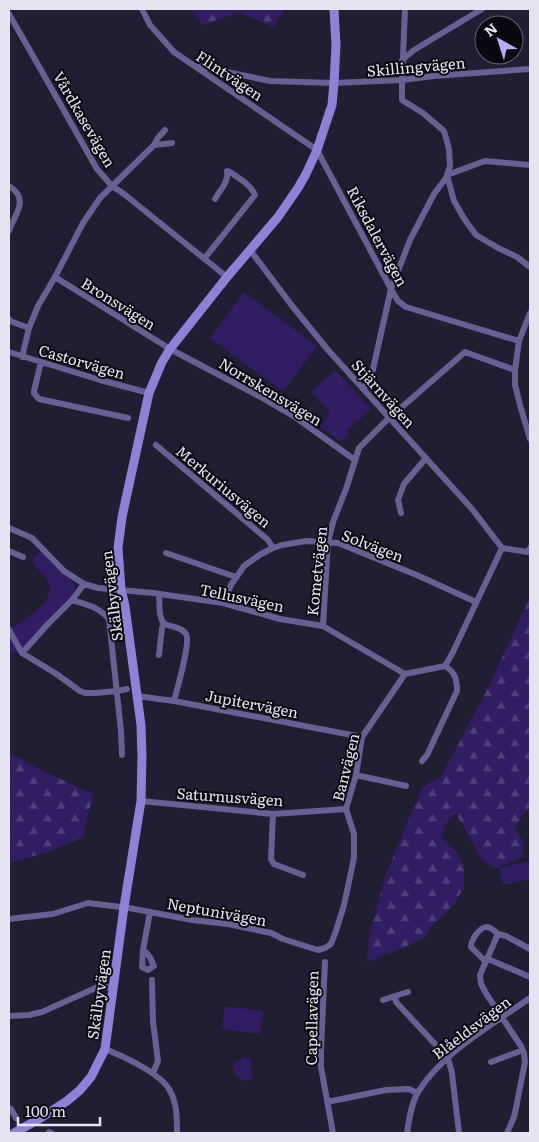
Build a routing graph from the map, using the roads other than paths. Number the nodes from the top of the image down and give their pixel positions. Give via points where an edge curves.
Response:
1 (142, 9) edge
2 (334, 9) edge
3 (405, 9) edge
4 (482, 9) edge
5 (9, 14) edge
6 (402, 60) junction
7 (195, 65) junction
8 (530, 69) edge
9 (402, 80) junction
10 (334, 83) junction
11 (165, 130) dead end
12 (172, 142) dead end
13 (156, 147) junction
14 (317, 150) junction
15 (530, 165) edge
16 (447, 175) junction
17 (9, 186) edge
18 (112, 186) junction
19 (215, 199) dead end
20 (9, 231) edge
21 (250, 250) junction
22 (204, 259) junction
23 (530, 267) edge
24 (55, 277) junction
25 (227, 277) junction
26 (391, 289) junction
27 (530, 313) edge
28 (9, 319) edge
29 (29, 328) junction
30 (519, 341) junction
31 (170, 349) junction
32 (9, 352) edge
33 (22, 357) junction
34 (42, 362) junction
35 (515, 370) junction
36 (362, 389) junction
37 (149, 393) junction
38 (128, 418) dead end
39 (390, 418) junction
40 (530, 439) edge
41 (156, 445) dead end
42 (426, 458) junction
43 (355, 460) junction
44 (401, 513) dead end
45 (9, 528) edge
46 (328, 542) junction
47 (274, 548) junction
48 (502, 548) junction
49 (530, 548) edge
50 (9, 551) edge
51 (166, 553) dead end
52 (23, 557) dead end
53 (236, 577) junction
54 (84, 584) junction
55 (121, 589) junction
56 (159, 594) junction
57 (72, 600) junction
58 (476, 602) junction
59 (223, 604) junction
60 (164, 624) junction
61 (323, 626) junction
62 (9, 630) edge
63 (22, 653) junction
64 (159, 655) dead end
65 (445, 666) junction
66 (405, 674) junction
67 (127, 689) dead end
68 (117, 691) junction
69 (137, 696) junction
70 (174, 701) junction
71 (362, 737) junction
72 (122, 755) dead end
73 (422, 761) dead end
74 (356, 775) junction
75 (406, 786) dead end
76 (141, 801) junction
77 (346, 809) junction
78 (273, 814) junction
79 (303, 875) dead end
80 (124, 907) junction
81 (150, 912) junction
82 (9, 919) edge
83 (498, 934) junction
84 (331, 944) joint
85 (530, 949) edge
86 (143, 950) dead end
87 (487, 960) junction
88 (325, 962) dead end
89 (530, 977) edge
90 (152, 980) dead end
91 (113, 988) junction
92 (408, 992) dead end
93 (395, 996) junction
94 (530, 998) edge
95 (383, 1000) dead end
96 (9, 1016) edge
97 (503, 1018) junction
98 (105, 1049) junction
99 (523, 1050) junction
100 (448, 1058) junction
101 (491, 1062) dead end
102 (153, 1073) junction
103 (417, 1093) junction
104 (327, 1102) junction
105 (9, 1108) edge
106 (16, 1118) dead end
107 (14, 1133) edge
108 (177, 1133) edge
109 (333, 1133) edge
110 (407, 1133) edge
111 (459, 1133) edge
112 (507, 1133) edge

1 - 7 street, Flintvägen via 162,40
2 - 10 street, Skälbyvägen
3 - 6 street
4 - 6 street
5 - 18 street, Vårdkasevägen via 97,169
6 - 9 street
7 - 10 street, Skillingvägen via 270,81
7 - 14 street, Flintvägen
8 - 9 street, Skillingvägen
9 - 10 street, Skillingvägen
9 - 16 street via 402,100 423,112 444,131 449,149
10 - 14 street, Skälbyvägen via 332,105
11 - 13 street via 157,139
12 - 13 street
13 - 18 street
14 - 21 street, Skälbyvägen via 298,188
14 - 26 street, Riksdalervägen
15 - 16 street via 485,161
16 - 23 street via 454,201 476,235
16 - 26 street via 410,240
17 - 20 street via 19,195 21,203
18 - 22 street, Vårdkasevägen
18 - 24 street via 83,223
19 - 22 street via 226,182 227,171 248,185 255,195
21 - 25 street, Skälbyvägen
21 - 36 street, Stjärnvägen via 293,308
22 - 25 street, Vårdkasevägen
24 - 29 street
24 - 31 street, Bronsvägen
25 - 31 street, Skälbyvägen
26 - 30 street, Riksdalervägen via 406,307
26 - 36 street via 371,378
27 - 30 street
28 - 29 street
29 - 33 street
30 - 35 street
31 - 37 street, Skälbyvägen
31 - 43 street, Norrskensvägen via 287,413
32 - 33 street, Castorvägen
33 - 34 street, Castorvägen
34 - 37 street, Castorvägen
34 - 38 street via 34,391 39,399
35 - 39 street, Kometvägen via 465,352
35 - 40 street via 515,385
36 - 39 street, Stjärnvägen
37 - 55 street, Skälbyvägen via 121,525 118,548
39 - 42 street, Stjärnvägen
39 - 43 street, Kometvägen via 367,438
41 - 47 street, Merkuriusvägen
42 - 44 street via 404,484 398,500
42 - 48 street, Stjärnvägen
43 - 46 street, Kometvägen
45 - 54 street via 32,538 64,572
46 - 47 street, Solvägen via 306,541
46 - 58 street, Solvägen via 356,550
46 - 61 street, Kometvägen
47 - 53 street, Solvägen via 244,566
48 - 49 street via 528,552
48 - 58 street
50 - 52 street
51 - 53 street
53 - 59 street, Solvägen
54 - 55 street, Tellusvägen
54 - 57 street
55 - 56 street, Tellusvägen
55 - 69 street, Skälbyvägen
56 - 59 street, Tellusvägen
56 - 60 street
57 - 63 street
57 - 68 street via 94,607 109,619
58 - 65 street
59 - 61 street, Tellusvägen
60 - 64 street
60 - 70 street via 184,631 188,639
61 - 66 street, Tellusvägen
62 - 63 street
63 - 68 street via 75,688 95,693
65 - 66 street
65 - 73 street via 458,680 457,691
66 - 71 street, Banvägen
67 - 68 street
68 - 72 street
69 - 70 street, Jupitervägen
69 - 76 street, Skälbyvägen via 141,725
70 - 71 street, Jupitervägen
71 - 74 street, Banvägen
74 - 75 street
74 - 77 street, Banvägen
76 - 78 street, Saturnusvägen
76 - 80 street, Skälbyvägen
77 - 78 street, Saturnusvägen
77 - 84 street, Banvägen via 354,834 354,858
78 - 79 street via 271,859 274,864
80 - 81 street, Neptunivägen
80 - 82 street, Neptunivägen via 88,904 53,914
80 - 91 street, Skälbyvägen
81 - 84 street, Neptunivägen via 254,929 318,950
81 - 86 street
83 - 85 street
83 - 87 street
83 - 87 street via 484,927 471,942 472,947
87 - 89 street
87 - 97 street via 480,975 481,984
88 - 104 street, Capellavägen via 321,1049
90 - 102 street via 158,1060
91 - 96 street via 100,986 42,1012
91 - 98 street, Skälbyvägen
92 - 93 street
93 - 95 street
93 - 100 street via 396,1002
94 - 97 street, Blåeldsvägen
97 - 99 street
97 - 100 street, Blåeldsvägen
98 - 102 street
98 - 107 street, Skälbyvägen via 91,1077 80,1090
99 - 101 street
99 - 112 street via 525,1062 520,1093
100 - 103 street, Blåeldsvägen
100 - 111 street
102 - 108 street via 170,1089 175,1101
103 - 104 street via 409,1089 386,1090
103 - 110 street, Blåeldsvägen
104 - 109 street, Capellavägen
105 - 106 street

